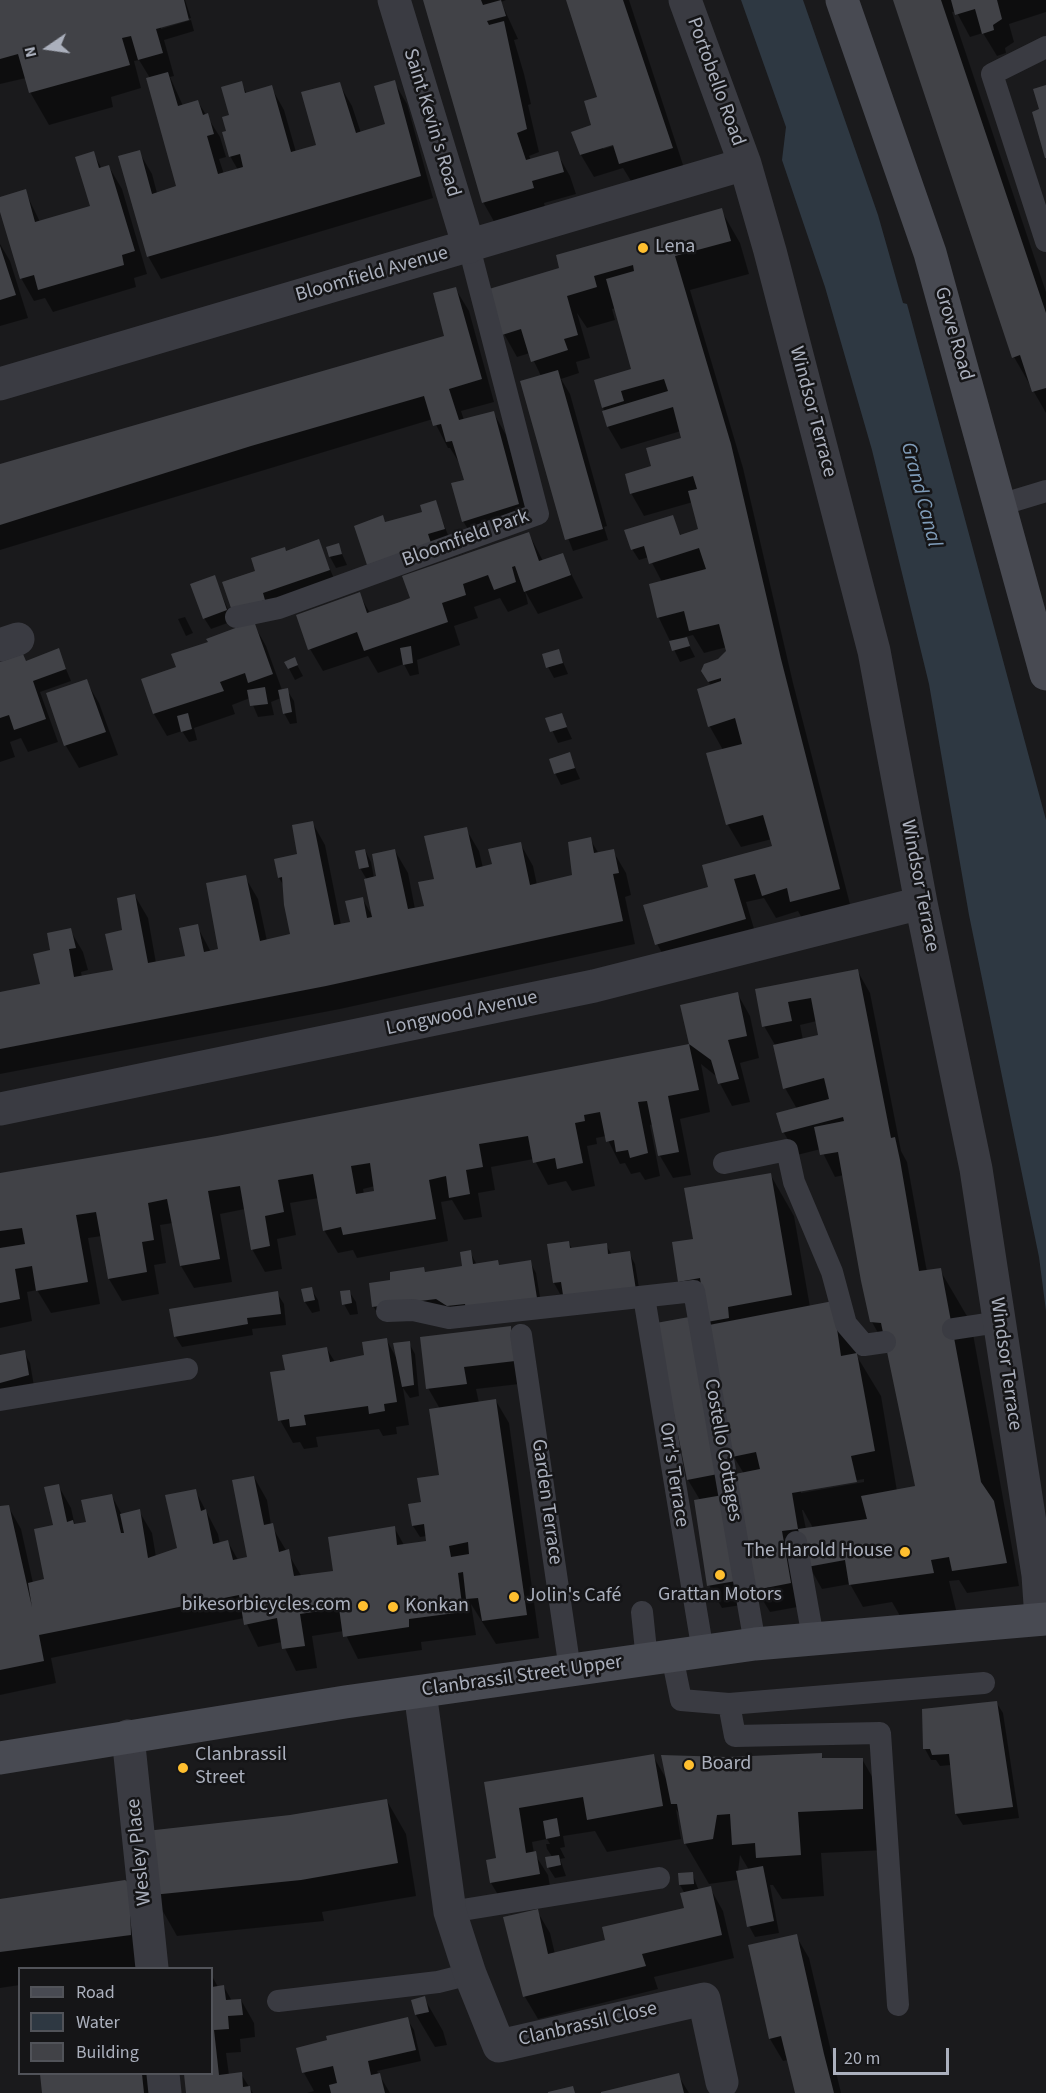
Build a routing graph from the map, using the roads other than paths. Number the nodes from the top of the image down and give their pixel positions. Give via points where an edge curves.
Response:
1 (394, 0) edge
2 (685, 0) edge
3 (842, 0) edge
4 (1046, 47) edge
5 (745, 164) junction
6 (1046, 241) edge
7 (469, 247) junction
8 (0, 384) edge
9 (1046, 491) edge
10 (1000, 505) junction
11 (236, 617) dead end
12 (1046, 674) edge
13 (921, 903) junction
14 (0, 1108) edge
15 (724, 1163) dead end
16 (644, 1297) junction
17 (387, 1311) dead end
18 (999, 1322) junction
19 (952, 1329) dead end
20 (521, 1335) dead end
21 (885, 1342) dead end
22 (188, 1369) dead end
23 (0, 1400) edge
24 (796, 1542) dead end
25 (642, 1612) dead end
26 (1044, 1619) edge
27 (813, 1638) junction
28 (755, 1644) junction
29 (674, 1656) junction
30 (570, 1670) junction
31 (984, 1683) dead end
32 (420, 1692) junction
33 (729, 1704) junction
34 (128, 1736) junction
35 (0, 1758) edge
36 (659, 1878) dead end
37 (450, 1912) junction
38 (152, 1967) edge
39 (470, 1974) junction
40 (278, 2001) dead end
41 (898, 2005) dead end
42 (163, 2075) edge
43 (722, 2082) dead end
44 (165, 2093) edge

1 - 7 street, Saint Kevin's Road
2 - 5 street, Portobello Road
3 - 10 main road, Grove Road via 930,253
4 - 6 lane via 992,74
5 - 7 street, Bloomfield Avenue
5 - 13 street, Windsor Terrace via 874,651
7 - 8 street, Bloomfield Avenue
7 - 11 lane, Bloomfield Park via 538,514 279,608
9 - 10 lane
10 - 12 main road, Grove Road
13 - 14 street, Longwood Avenue via 594,986
13 - 18 street, Windsor Terrace via 976,1169
15 - 21 lane via 787,1150 794,1182 832,1272 846,1324 864,1345
16 - 17 lane via 449,1318 413,1310
16 - 28 lane, Costello Cottages via 694,1291
16 - 29 lane, Orr's Terrace
18 - 19 lane
18 - 26 street, Windsor Terrace
20 - 30 lane, Garden Terrace
22 - 23 lane
24 - 27 lane
25 - 29 lane
26 - 27 main road, Clanbrassil Street Upper
27 - 28 main road, Clanbrassil Street Upper
28 - 29 main road, Clanbrassil Street Upper
29 - 30 main road, Clanbrassil Street Upper
29 - 33 lane via 681,1700
30 - 32 main road, Clanbrassil Street Upper
31 - 33 lane
32 - 34 main road, Clanbrassil Street Upper
32 - 37 street, Clanbrassil Close
33 - 41 lane via 735,1736 880,1733
34 - 35 main road, Clanbrassil Street Upper
34 - 38 street, Wesley Place
36 - 37 lane
37 - 39 street, Clanbrassil Close
39 - 40 lane via 438,1982
39 - 43 street, Clanbrassil Close via 499,2046 704,1999
42 - 44 street

